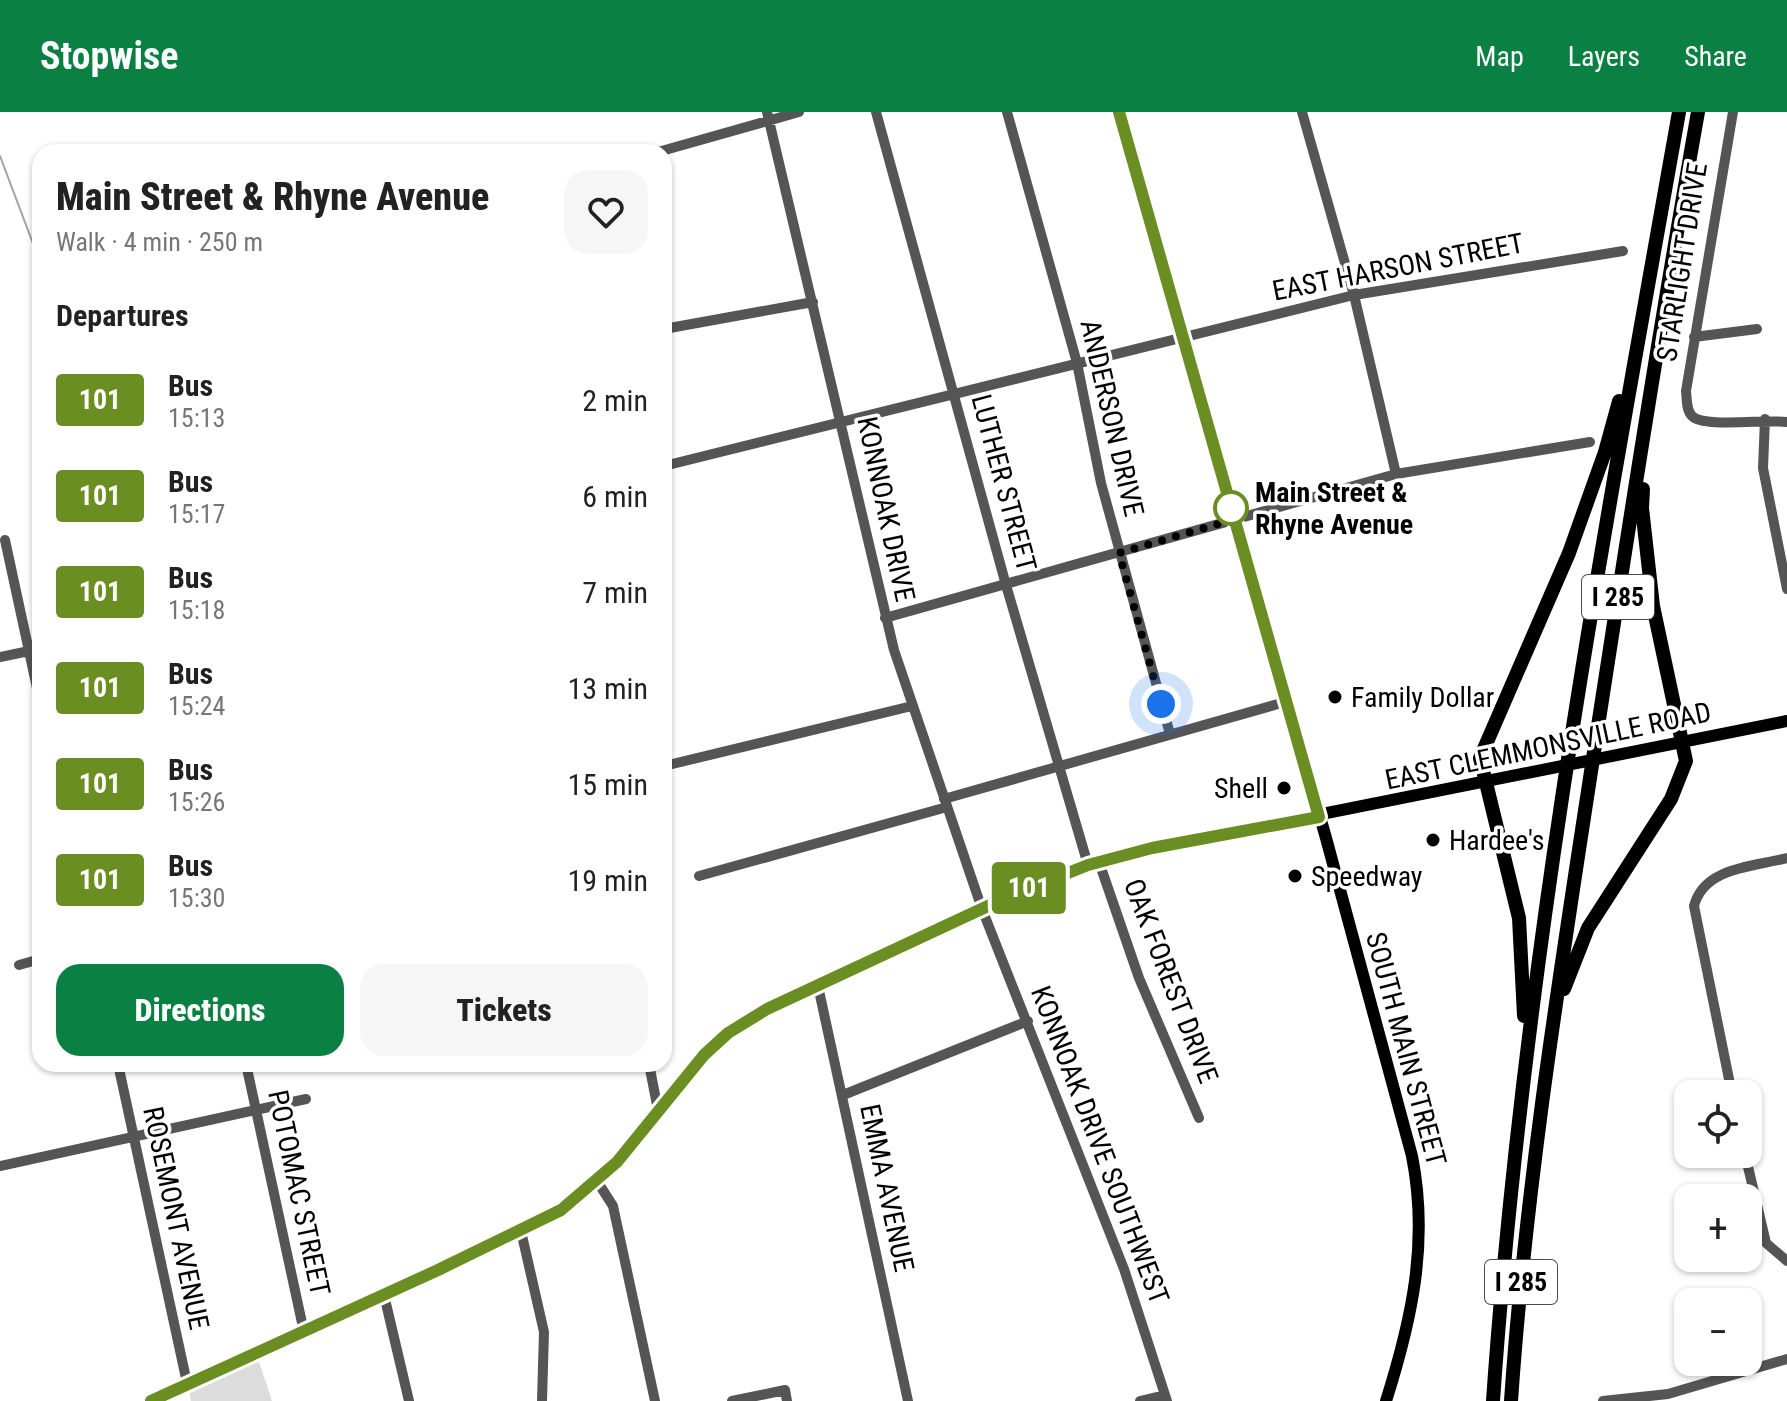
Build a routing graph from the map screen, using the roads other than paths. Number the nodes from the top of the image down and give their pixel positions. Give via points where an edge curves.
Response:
1 (799, 112) edge
2 (876, 112) edge
3 (1007, 112) edge
4 (1119, 112) edge
5 (1302, 112) edge
6 (1679, 112) edge
7 (1698, 112) edge
8 (1733, 112) edge
9 (769, 116) edge
10 (672, 147) edge
11 (1623, 251) dead end
12 (1669, 268) junction
13 (1354, 295) junction
14 (1646, 296) junction
15 (813, 302) junction
16 (672, 328) edge
17 (1757, 329) dead end
18 (1694, 337) junction
19 (1183, 339) junction
20 (1077, 363) junction
21 (955, 394) junction
22 (1765, 419) junction
23 (1787, 422) edge
24 (843, 423) junction
25 (1590, 442) dead end
26 (672, 464) edge
27 (1396, 474) junction
28 (1235, 519) junction
29 (5, 540) dead end
30 (1119, 553) junction
31 (1006, 585) junction
32 (1787, 589) edge
33 (885, 618) junction
34 (29, 651) junction
35 (0, 657) edge
36 (32, 665) edge
37 (1285, 702) junction
38 (912, 706) junction
39 (1787, 721) edge
40 (1170, 734) junction
41 (1682, 743) junction
42 (672, 764) edge
43 (1057, 765) junction
44 (1486, 784) junction
45 (945, 803) junction
46 (1319, 817) junction
47 (1787, 858) edge
48 (1093, 863) junction
49 (699, 876) dead end
50 (982, 909) junction
51 (32, 961) edge
52 (19, 965) dead end
53 (818, 986) junction
54 (1028, 1021) junction
55 (1551, 1031) junction
56 (1525, 1063) junction
57 (120, 1072) edge
58 (248, 1072) edge
59 (651, 1072) edge
60 (1729, 1080) edge
61 (843, 1095) junction
62 (306, 1099) dead end
63 (256, 1109) junction
64 (658, 1110) junction
65 (1199, 1118) dead end
66 (134, 1138) junction
67 (0, 1166) edge
68 (1748, 1168) edge
69 (597, 1181) junction
70 (521, 1231) junction
71 (1787, 1261) edge
72 (384, 1295) junction
73 (304, 1332) junction
74 (1787, 1359) edge
75 (187, 1383) junction
76 (1166, 1398) edge
77 (151, 1401) edge
78 (409, 1401) edge
79 (542, 1401) edge
80 (655, 1401) edge
81 (732, 1401) edge
82 (787, 1401) edge
83 (908, 1401) edge
84 (1140, 1401) edge
85 (1386, 1401) edge
86 (1493, 1401) edge
87 (1511, 1401) edge
88 (1603, 1401) edge

1 - 9 street
2 - 21 street, LUTHER STREET
3 - 20 street, ANDERSON DRIVE
4 - 19 main road, SOUTH MAIN STREET
5 - 13 street
6 - 14 highway, I 285
7 - 12 highway, I 285
8 - 18 street, STARLIGHT DRIVE
9 - 10 street
9 - 15 street, KONNOAK DRIVE
11 - 13 street, EAST HARSON STREET
12 - 41 highway via 1642,508 1653,606
12 - 55 highway, I 285
13 - 19 street, EAST HARSON STREET
13 - 27 street
14 - 44 highway via 1600,467 1569,553 1482,750
14 - 56 highway, I 285 via 1595,578
15 - 16 street
15 - 24 street, KONNOAK DRIVE
17 - 18 street
18 - 22 street, STARLIGHT DRIVE via 1686,391 1693,418 1710,423
19 - 20 street, EAST HARSON STREET
19 - 28 main road, SOUTH MAIN STREET
20 - 21 street, EAST HARSON STREET
20 - 30 street, ANDERSON DRIVE
21 - 24 street, EAST HARSON STREET
21 - 31 street, LUTHER STREET
22 - 23 street
22 - 32 street via 1763,468
24 - 26 street, EAST HARSON STREET
24 - 33 street, KONNOAK DRIVE
25 - 27 street
27 - 28 street
28 - 30 street
28 - 37 main road, SOUTH MAIN STREET
29 - 34 street
30 - 31 street
30 - 40 street, ANDERSON DRIVE
31 - 33 street
31 - 43 street, LUTHER STREET
33 - 38 street, KONNOAK DRIVE
34 - 35 street
34 - 36 street
37 - 40 street
37 - 46 main road, SOUTH MAIN STREET
38 - 42 street
38 - 45 street, KONNOAK DRIVE
39 - 41 main road, EAST CLEMMONSVILLE ROAD
40 - 43 street
41 - 44 main road, EAST CLEMMONSVILLE ROAD
41 - 55 highway via 1686,761 1671,799 1588,928
43 - 45 street
43 - 48 street, LUTHER STREET
44 - 46 main road, EAST CLEMMONSVILLE ROAD
44 - 56 highway via 1519,918
45 - 49 street
45 - 50 street, KONNOAK DRIVE
46 - 48 main road, EAST CLEMMONSVILLE ROAD
46 - 85 main road, SOUTH MAIN STREET via 1418,1195 1416,1285
47 - 60 street via 1710,879 1694,906
48 - 50 main road, EAST CLEMMONSVILLE ROAD
48 - 65 street, OAK FOREST DRIVE
50 - 53 main road, EAST CLEMMONSVILLE ROAD
50 - 54 street, KONNOAK DRIVE SOUTHWEST
51 - 52 street
53 - 61 street, EMMA AVENUE
53 - 64 main road, EAST CLEMMONSVILLE ROAD via 728,1033
54 - 61 street
54 - 76 street, KONNOAK DRIVE SOUTHWEST via 1124,1269
55 - 87 highway, I 285
56 - 86 highway, I 285
57 - 66 street, ROSEMONT AVENUE
58 - 63 street, POTOMAC STREET
59 - 64 street
61 - 83 street, EMMA AVENUE
62 - 63 street
63 - 66 street
63 - 73 street, POTOMAC STREET
64 - 69 main road, EAST CLEMMONSVILLE ROAD
66 - 67 street
66 - 75 street, ROSEMONT AVENUE
68 - 71 street via 1766,1243
69 - 70 main road, EAST CLEMMONSVILLE ROAD via 561,1210
69 - 80 street via 613,1206
70 - 72 main road, EAST CLEMMONSVILLE ROAD
70 - 79 street via 544,1332
72 - 73 main road, EAST CLEMMONSVILLE ROAD
72 - 78 street
73 - 75 main road, EAST CLEMMONSVILLE ROAD
74 - 88 street via 1668,1394
75 - 77 main road, EAST CLEMMONSVILLE ROAD
76 - 84 street
81 - 82 street via 785,1390

